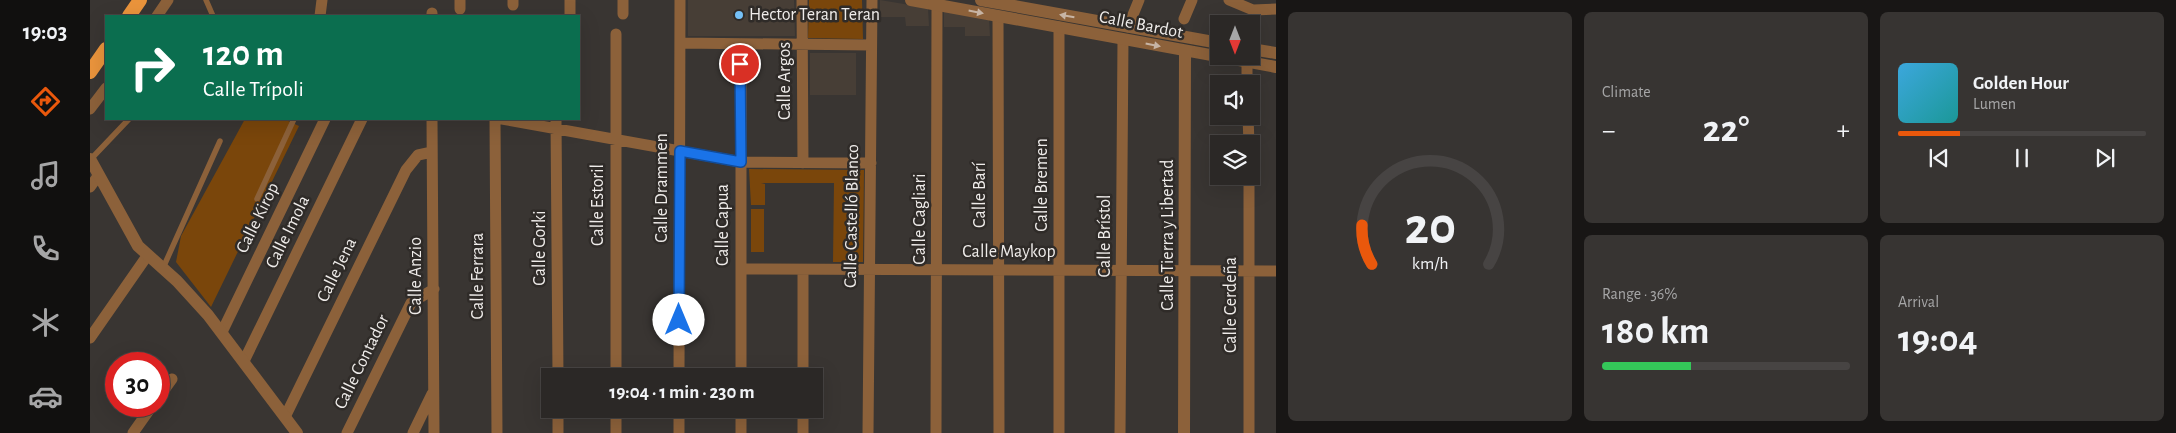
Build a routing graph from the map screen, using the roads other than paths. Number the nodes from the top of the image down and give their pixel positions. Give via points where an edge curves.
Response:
1 (140, 0) edge
2 (168, 0) edge
3 (206, 0) edge
4 (322, 0) edge
5 (570, 0) edge
6 (623, 0) edge
7 (680, 0) edge
8 (802, 0) edge
9 (872, 0) edge
10 (911, 0) edge
11 (982, 0) edge
12 (1139, 0) edge
13 (1192, 0) edge
14 (1230, 0) edge
15 (937, 4) junction
16 (1276, 9) edge
17 (570, 14) dead end
18 (623, 14) dead end
19 (130, 15) edge
20 (158, 15) edge
21 (213, 15) edge
22 (320, 15) edge
23 (998, 16) junction
24 (1029, 16) junction
25 (1184, 20) dead end
26 (1059, 27) junction
27 (1128, 27) junction
28 (616, 34) dead end
29 (1186, 37) junction
30 (1123, 40) junction
31 (1210, 41) edge
32 (680, 44) junction
33 (740, 44) junction
34 (802, 44) junction
35 (871, 45) junction
36 (105, 50) edge
37 (1260, 50) edge
38 (1185, 52) junction
39 (1276, 53) edge
40 (1210, 56) edge
41 (1260, 64) edge
42 (1276, 67) edge
43 (90, 72) edge
44 (105, 89) edge
45 (90, 109) edge
46 (128, 120) edge
47 (294, 120) edge
48 (325, 120) edge
49 (362, 120) edge
50 (432, 120) edge
51 (495, 120) edge
52 (513, 120) edge
53 (556, 124) edge
54 (616, 140) junction
55 (220, 141) dead end
56 (680, 151) junction
57 (432, 152) junction
58 (90, 160) edge
59 (741, 162) junction
60 (803, 163) junction
61 (870, 163) junction
62 (98, 176) junction
63 (1249, 185) edge
64 (90, 187) edge
65 (257, 199) dead end
66 (147, 256) junction
67 (163, 268) junction
68 (741, 270) junction
69 (804, 270) junction
70 (869, 270) junction
71 (937, 270) junction
72 (998, 270) junction
73 (1059, 270) junction
74 (1122, 270) junction
75 (1186, 270) junction
76 (1276, 270) edge
77 (1248, 271) junction
78 (434, 289) junction
79 (222, 332) junction
80 (90, 338) edge
81 (244, 361) junction
82 (558, 368) edge
83 (616, 368) edge
84 (679, 368) edge
85 (741, 368) edge
86 (803, 368) edge
87 (172, 379) dead end
88 (170, 382) edge
89 (434, 390) junction
90 (144, 417) edge
91 (285, 417) junction
92 (558, 418) edge
93 (616, 418) edge
94 (679, 418) edge
95 (741, 418) edge
96 (803, 418) edge
97 (133, 433) edge
98 (297, 433) edge
99 (347, 433) edge
100 (414, 433) edge
101 (434, 433) edge
102 (497, 433) edge
103 (558, 433) edge
104 (616, 433) edge
105 (679, 433) edge
106 (741, 433) edge
107 (803, 433) edge
108 (868, 433) edge
109 (936, 433) edge
110 (999, 433) edge
111 (1059, 433) edge
112 (1120, 433) edge
113 (1184, 433) edge
114 (1249, 433) edge

1 - 19 highway
2 - 20 street
3 - 21 lane
4 - 22 street
5 - 17 street
6 - 18 street
7 - 32 street, Calle Drammen
8 - 34 street, Calle Argos
9 - 35 street, Calle Castelló Blanco
10 - 15 street, Calle Bardot
11 - 24 street, Calle Bardot
12 - 27 street
13 - 25 street
14 - 16 street via 1253,10
15 -> 23 street, Calle Bardot
15 - 71 street, Calle Cagliari
23 - 24 street, Calle Bardot
23 - 72 street, Calle Barí
24 - 26 street, Calle Bardot
27 -> 24 street, Calle Bardot
26 - 30 street, Calle Bardot
26 - 73 street, Calle Bremen
27 - 29 street, Calle Bardot
28 - 54 street, Calle Estoril
29 - 31 street, Calle Bardot
29 - 38 street, Calle Tierra y Libertad
30 -> 38 street, Calle Bardot
30 - 74 street, Calle Brístol
32 - 33 street
32 - 56 street, Calle Drammen
33 - 34 street
33 - 59 street, Calle Capua
34 - 35 street
34 - 60 street, Calle Argos
35 - 61 street, Calle Castelló Blanco
36 - 43 highway
37 - 39 street
38 - 40 street, Calle Bardot
38 - 75 street, Calle Tierra y Libertad
41 - 42 street, Calle Bardot
44 - 45 street
46 - 58 lane
47 - 65 lane
48 - 79 street, Calle Kirop
49 - 81 street, Calle Imola
50 - 57 street, Calle Anzio
51 - 102 street, Calle Ferrara
52 - 53 street
53 - 54 street
53 - 82 street, Calle Gorki
54 - 56 street
54 - 83 street, Calle Estoril
55 - 67 lane
56 - 59 street
56 - 84 street, Calle Drammen
57 - 78 street, Calle Anzio
57 - 91 street, Calle Jena via 418,155 406,170
58 - 62 street
59 - 60 street
59 - 68 street, Calle Capua
60 - 61 street
61 - 70 street, Calle Castelló Blanco
62 - 64 street
62 - 66 street via 131,236
63 - 77 street, Calle Cerdeña
66 - 67 street
66 - 80 street
67 - 79 street
68 - 69 street, Calle Maykop
68 - 85 street, Calle Capua
69 - 70 street, Calle Maykop
69 - 86 street
70 - 71 street, Calle Maykop
70 - 108 street, Calle Castelló Blanco
71 - 72 street, Calle Maykop
71 - 109 street, Calle Cagliari
72 - 73 street, Calle Maykop
72 - 110 street, Calle Barí
73 - 74 street, Calle Maykop
73 - 111 street, Calle Bremen
74 - 75 street, Calle Maykop
74 - 112 street, Calle Brístol
75 - 77 street, Calle Maykop
75 - 113 street, Calle Tierra y Libertad
76 - 77 street, Calle Maykop
77 - 114 street, Calle Cerdeña
78 - 89 street, Calle Anzio
78 - 99 street, Calle Contador via 411,303
79 - 81 street
81 - 91 street
87 - 88 street
89 - 100 street
89 - 101 street, Calle Anzio
90 - 97 street
91 - 98 street
92 - 103 street
93 - 104 street
94 - 105 street
95 - 106 street
96 - 107 street

